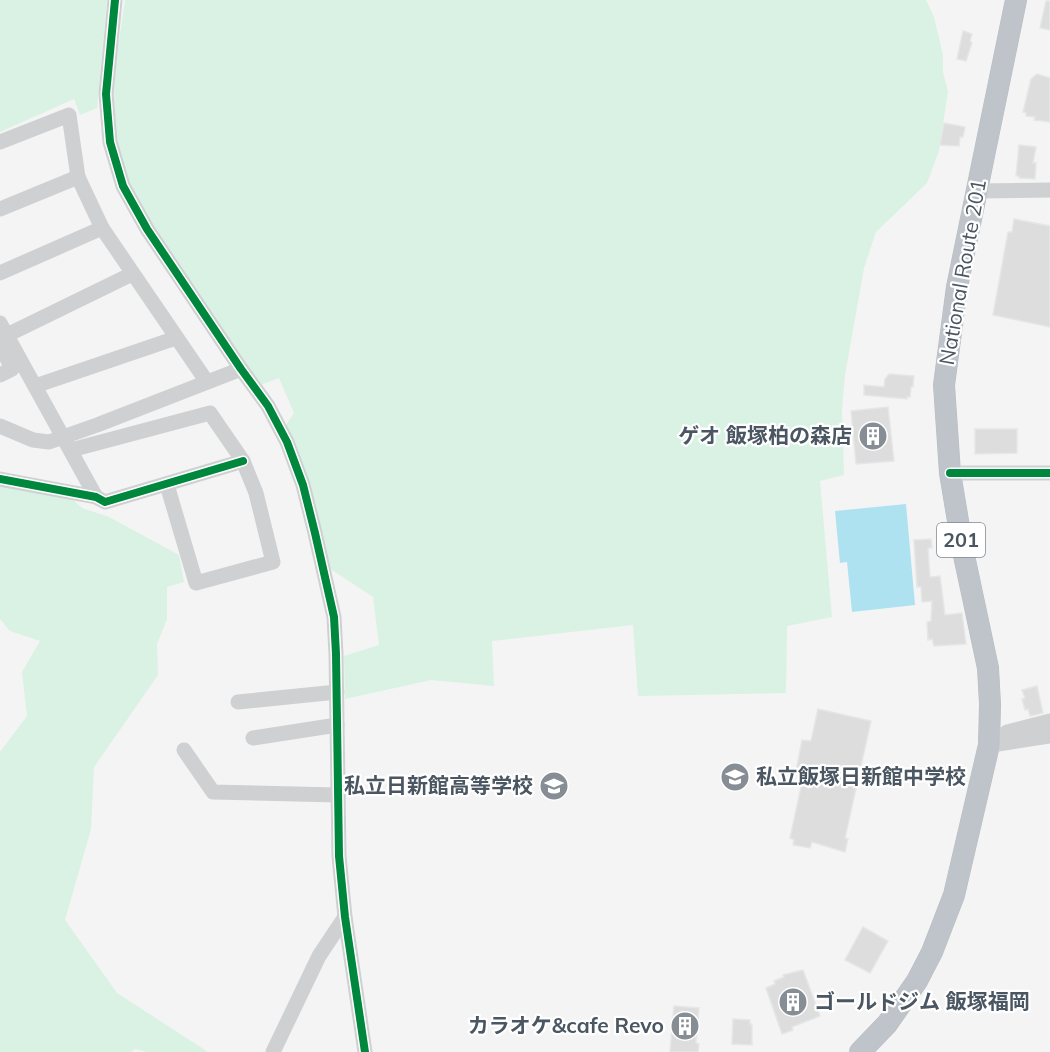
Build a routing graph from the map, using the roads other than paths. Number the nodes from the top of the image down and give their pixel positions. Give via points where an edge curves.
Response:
1 (116, 0) edge
2 (1016, 0) edge
3 (0, 142) edge
4 (78, 177) junction
5 (1050, 190) edge
6 (977, 191) junction
7 (0, 209) edge
8 (102, 228) junction
9 (0, 273) edge
10 (132, 274) junction
11 (2, 334) edge
12 (176, 338) junction
13 (241, 369) junction
14 (0, 375) edge
15 (207, 382) junction
16 (35, 386) junction
17 (0, 426) edge
18 (67, 444) junction
19 (243, 461) junction
20 (950, 473) junction
21 (1050, 473) edge
22 (0, 479) edge
23 (167, 485) junction
24 (96, 497) junction
25 (337, 692) junction
26 (238, 702) dead end
27 (1050, 721) edge
28 (337, 725) junction
29 (1050, 736) edge
30 (253, 738) dead end
31 (989, 745) junction
32 (183, 750) dead end
33 (338, 795) junction
34 (345, 917) junction
35 (273, 1052) edge
36 (365, 1052) edge
37 (860, 1052) edge

1 - 13 street via 106,94 110,142 123,186 147,229
2 - 6 highway, National Route 201 / 201
3 - 4 street via 69,115
4 - 7 street
4 - 8 street
5 - 6 street
6 - 20 highway, National Route 201 / 201 via 957,287 944,385
8 - 9 street
8 - 10 street
10 - 11 street
10 - 12 street
11 - 14 street via 12,369
11 - 16 street
12 - 15 street
12 - 16 street
13 - 15 street
13 - 25 street via 268,406 303,485 334,617
15 - 18 street
16 - 18 street
17 - 18 street via 42,442
18 - 19 street via 210,413
18 - 24 street
19 - 23 street
19 - 23 street via 256,493 273,562 196,583
20 - 21 street
20 - 31 highway, National Route 201 / 201 via 988,668
22 - 24 street
23 - 24 street via 105,502
25 - 26 street
25 - 28 street
27 - 31 street via 1007,732
28 - 30 street
28 - 33 street
29 - 31 street
31 - 37 highway, National Route 201 / 201 via 954,895 932,952 887,1024
32 - 33 street via 213,792
33 - 34 street
34 - 35 street via 319,956
34 - 36 street

